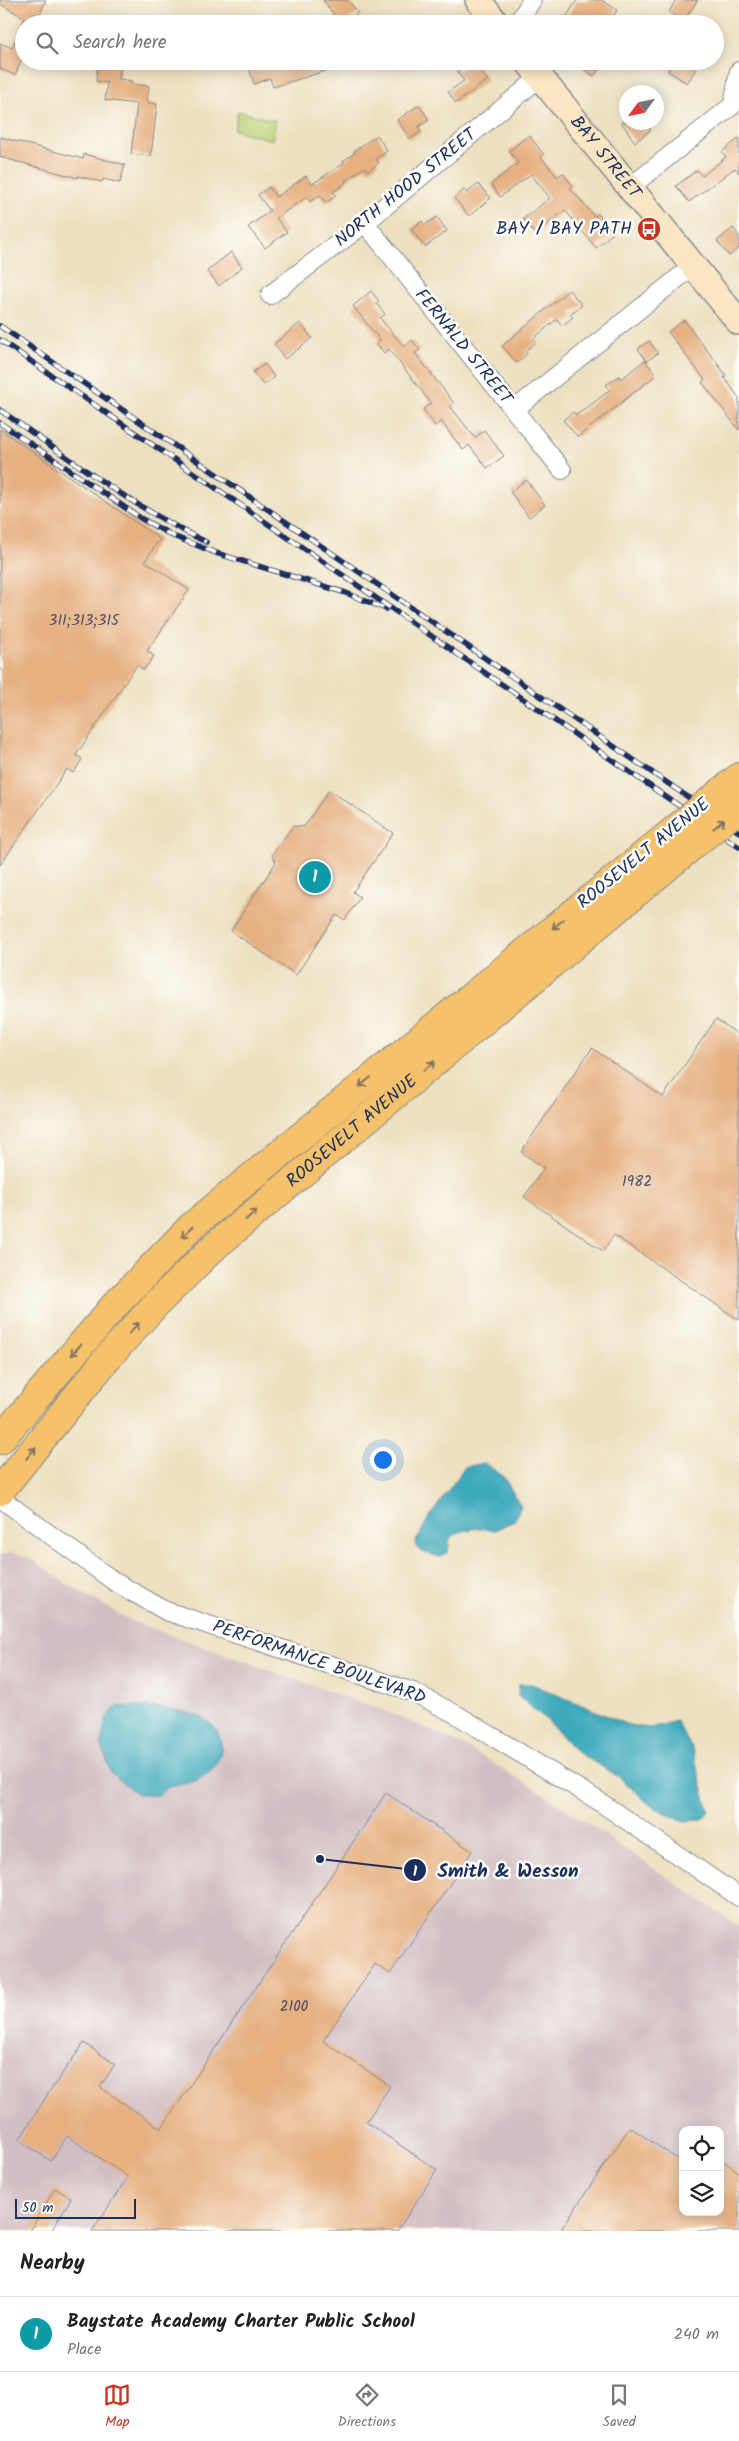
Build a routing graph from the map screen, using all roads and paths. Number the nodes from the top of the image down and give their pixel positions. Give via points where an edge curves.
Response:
1 (478, 0) edge
2 (532, 0) edge
3 (490, 15) edge
4 (523, 15) edge
5 (533, 70) edge
6 (535, 70) edge
7 (739, 71) edge
8 (736, 104) edge
9 (628, 188) junction
10 (365, 223) junction
11 (693, 266) junction
12 (270, 295) dead end
13 (739, 322) edge
14 (514, 410) junction
15 (562, 470) dead end
16 (733, 792) edge
17 (688, 834) junction
18 (0, 1440) edge
19 (0, 1491) edge
20 (0, 1498) edge
21 (739, 1897) edge

1 - 3 main road
2 - 4 street
5 - 10 street, NORTH HOOD STREET
6 - 9 main road, BAY STREET
7 - 8 street
8 - 9 street
9 - 11 main road, BAY STREET
10 - 12 street, NORTH HOOD STREET
10 - 14 street, FERNALD STREET
11 - 13 main road, BAY STREET
11 - 14 street
14 - 15 street, FERNALD STREET
16 - 17 main road, ROOSEVELT AVENUE, bridge
17 -> 18 main road, ROOSEVELT AVENUE via 193,1225 115,1305
19 -> 17 main road, ROOSEVELT AVENUE via 109,1356 214,1247
20 - 21 street, PERFORMANCE BOULEVARD via 115,1582 166,1611 422,1696 597,1800

